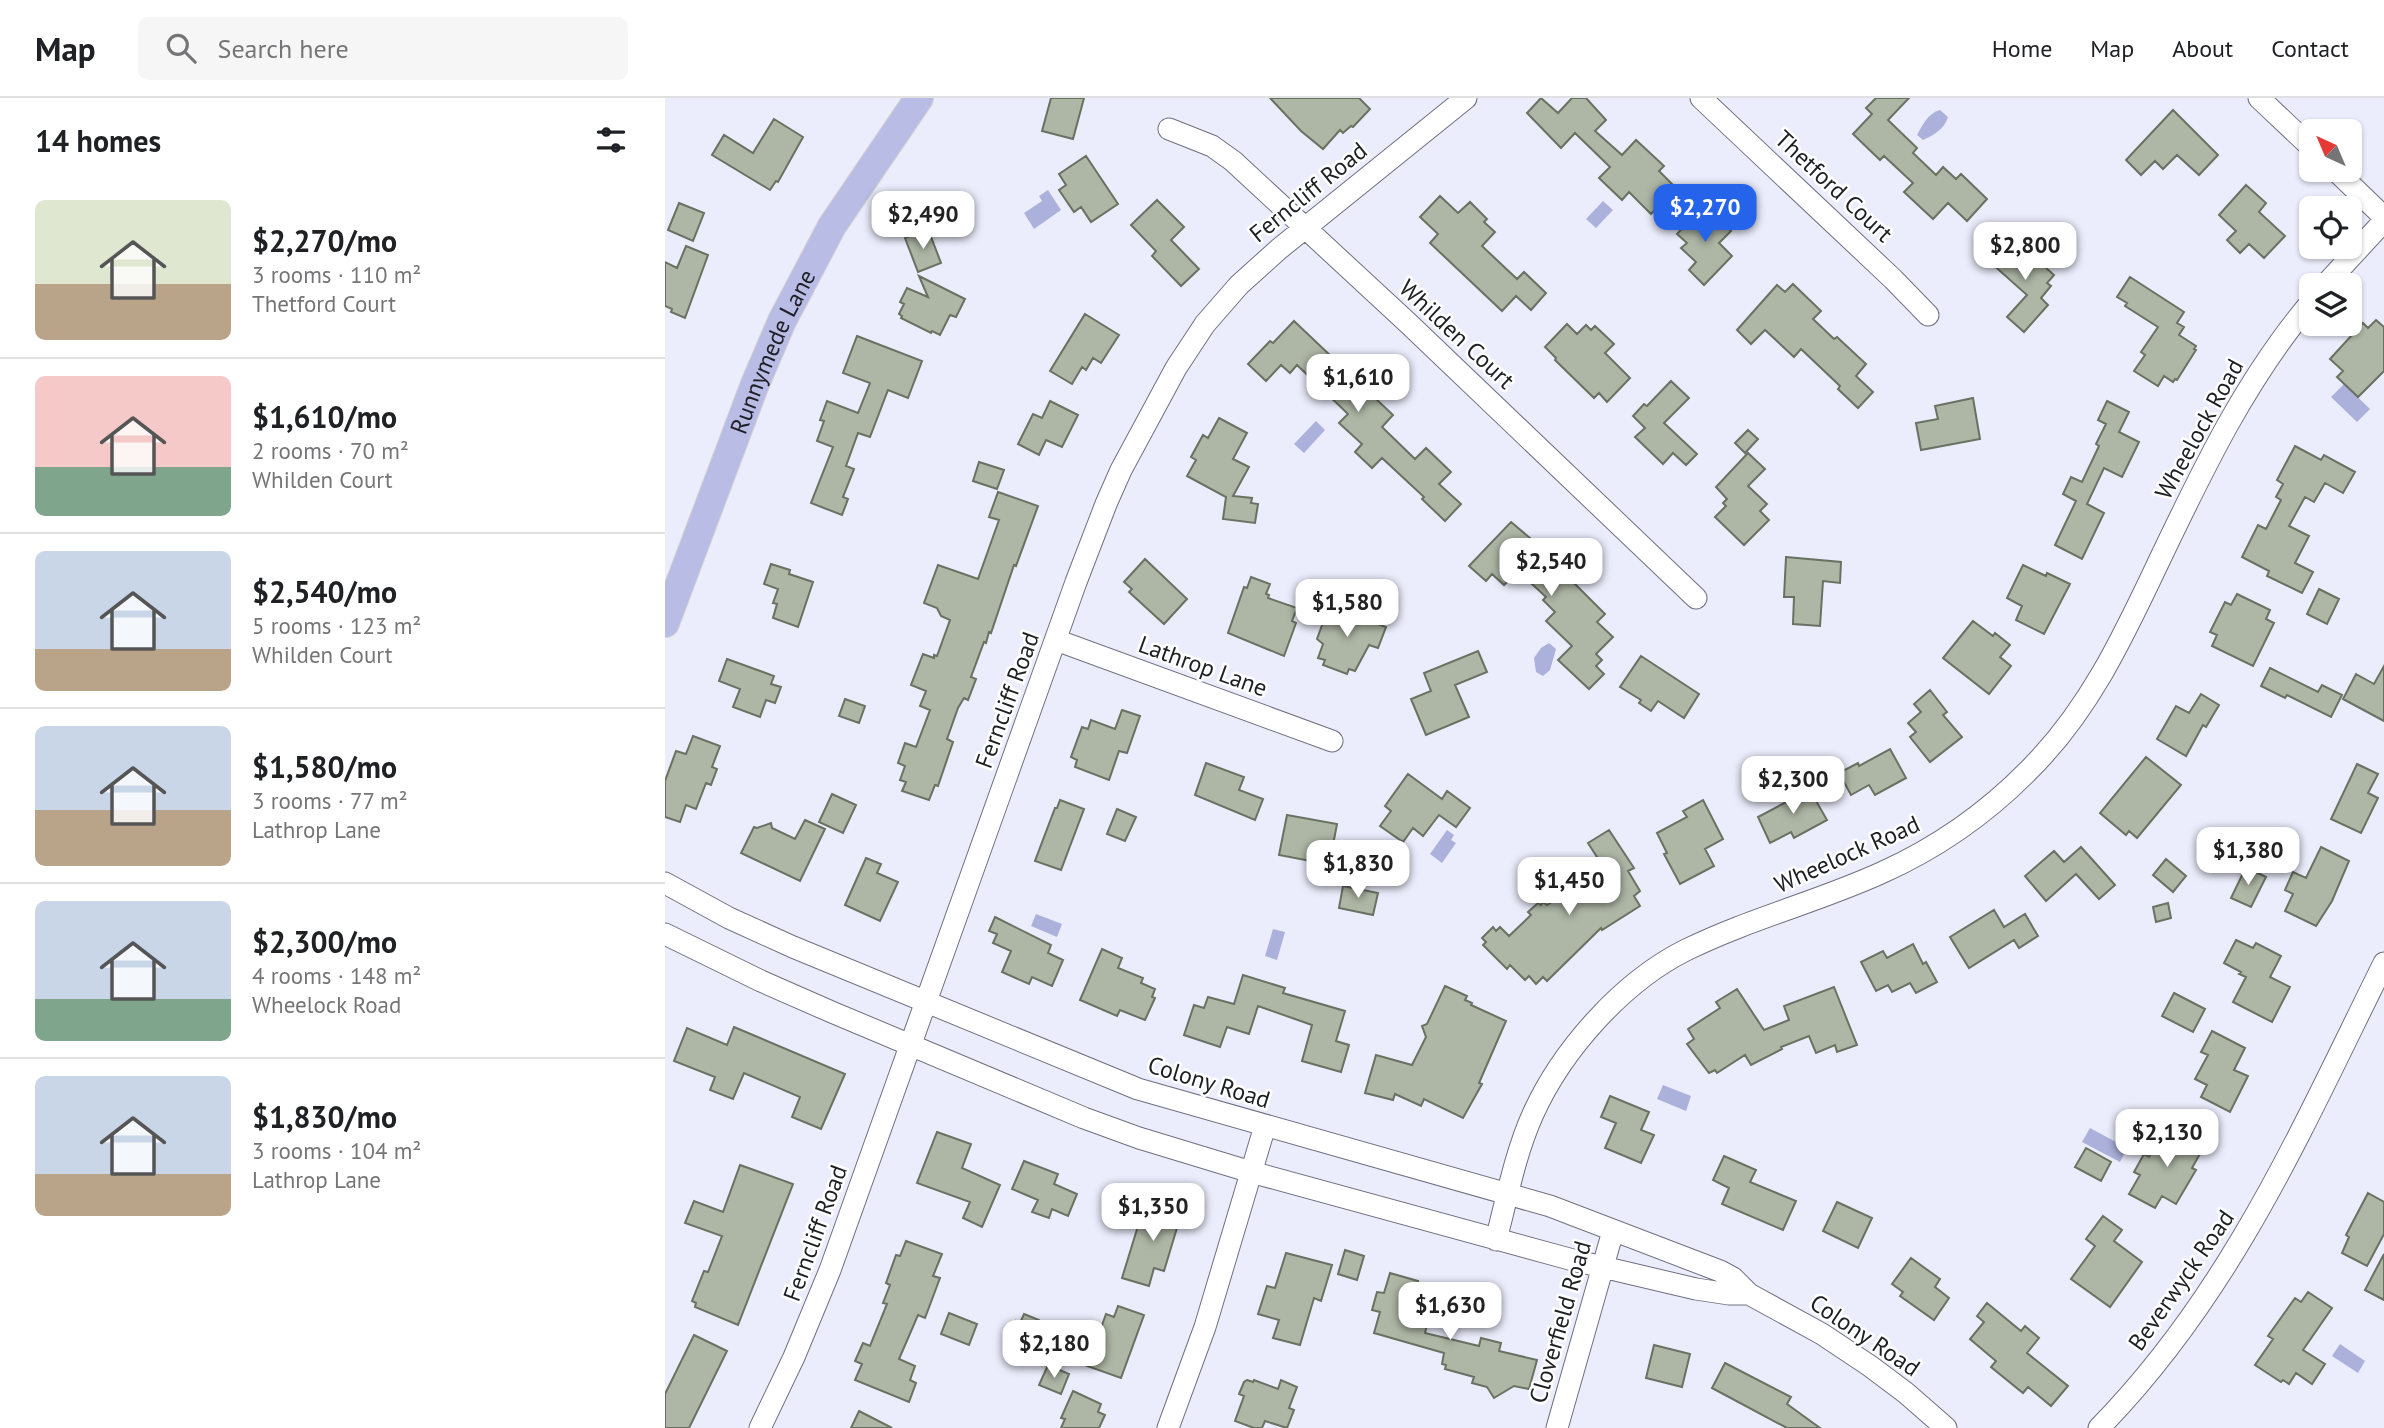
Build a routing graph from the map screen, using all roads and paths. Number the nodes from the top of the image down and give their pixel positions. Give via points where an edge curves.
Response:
1 (919, 98) edge
2 (1466, 98) edge
3 (1701, 98) edge
4 (2259, 98) edge
5 (1169, 129) dead end
6 (2299, 136) edge
7 (2347, 182) edge
8 (2384, 219) edge
9 (1305, 228) junction
10 (2336, 273) edge
11 (1928, 315) dead end
12 (2299, 318) edge
13 (1696, 598) dead end
14 (665, 623) edge
15 (1056, 640) junction
16 (1332, 741) dead end
17 (665, 883) edge
18 (665, 934) edge
19 (2384, 963) edge
20 (927, 1002) junction
21 (912, 1045) junction
22 (1265, 1126) junction
23 (1251, 1172) junction
24 (1508, 1194) junction
25 (1613, 1231) junction
26 (1496, 1240) junction
27 (1603, 1267) junction
28 (1749, 1294) junction
29 (760, 1428) edge
30 (1168, 1428) edge
31 (1557, 1428) edge
32 (1946, 1428) edge
33 (2099, 1428) edge

1 - 14 main road, Runnymede Lane via 838,216 787,310
2 - 9 street, Ferncliff Road
3 - 11 street, Thetford Court
4 - 6 street
5 - 9 street, Whilden Court via 1221,151
7 - 8 street
8 - 10 street
9 - 13 street, Whilden Court
9 - 15 street, Ferncliff Road via 1239,285 1185,352 1112,488
12 - 24 street, Wheelock Road via 2239,405 2206,465 2111,660 2084,706 2050,748 1979,814 1916,855 1862,881 1705,941 1643,978 1587,1030 1556,1072 1529,1122
15 - 16 street, Lathrop Lane
15 - 20 street, Ferncliff Road
17 - 20 street, Colony Road via 729,918
18 - 21 street, Colony Road via 761,981
19 - 33 street, Beverwyck Road via 2281,1173 2240,1245 2177,1338
20 - 21 street, Ferncliff Road
20 - 22 street, Colony Road via 1142,1090
21 - 23 street, Colony Road via 1084,1118
21 - 29 street, Ferncliff Road via 824,1286
22 - 23 street
22 - 24 street, Colony Road
23 - 26 street, Colony Road
23 - 30 street via 1205,1326
24 - 25 street, Colony Road
24 - 26 street, Wheelock Road
25 - 27 street, Cloverfield Road
25 - 28 street, Colony Road via 1720,1271
26 - 27 street, Colony Road
27 - 28 street, Colony Road via 1696,1289
27 - 31 street, Cloverfield Road
28 - 32 street, Colony Road via 1845,1349 1893,1382

